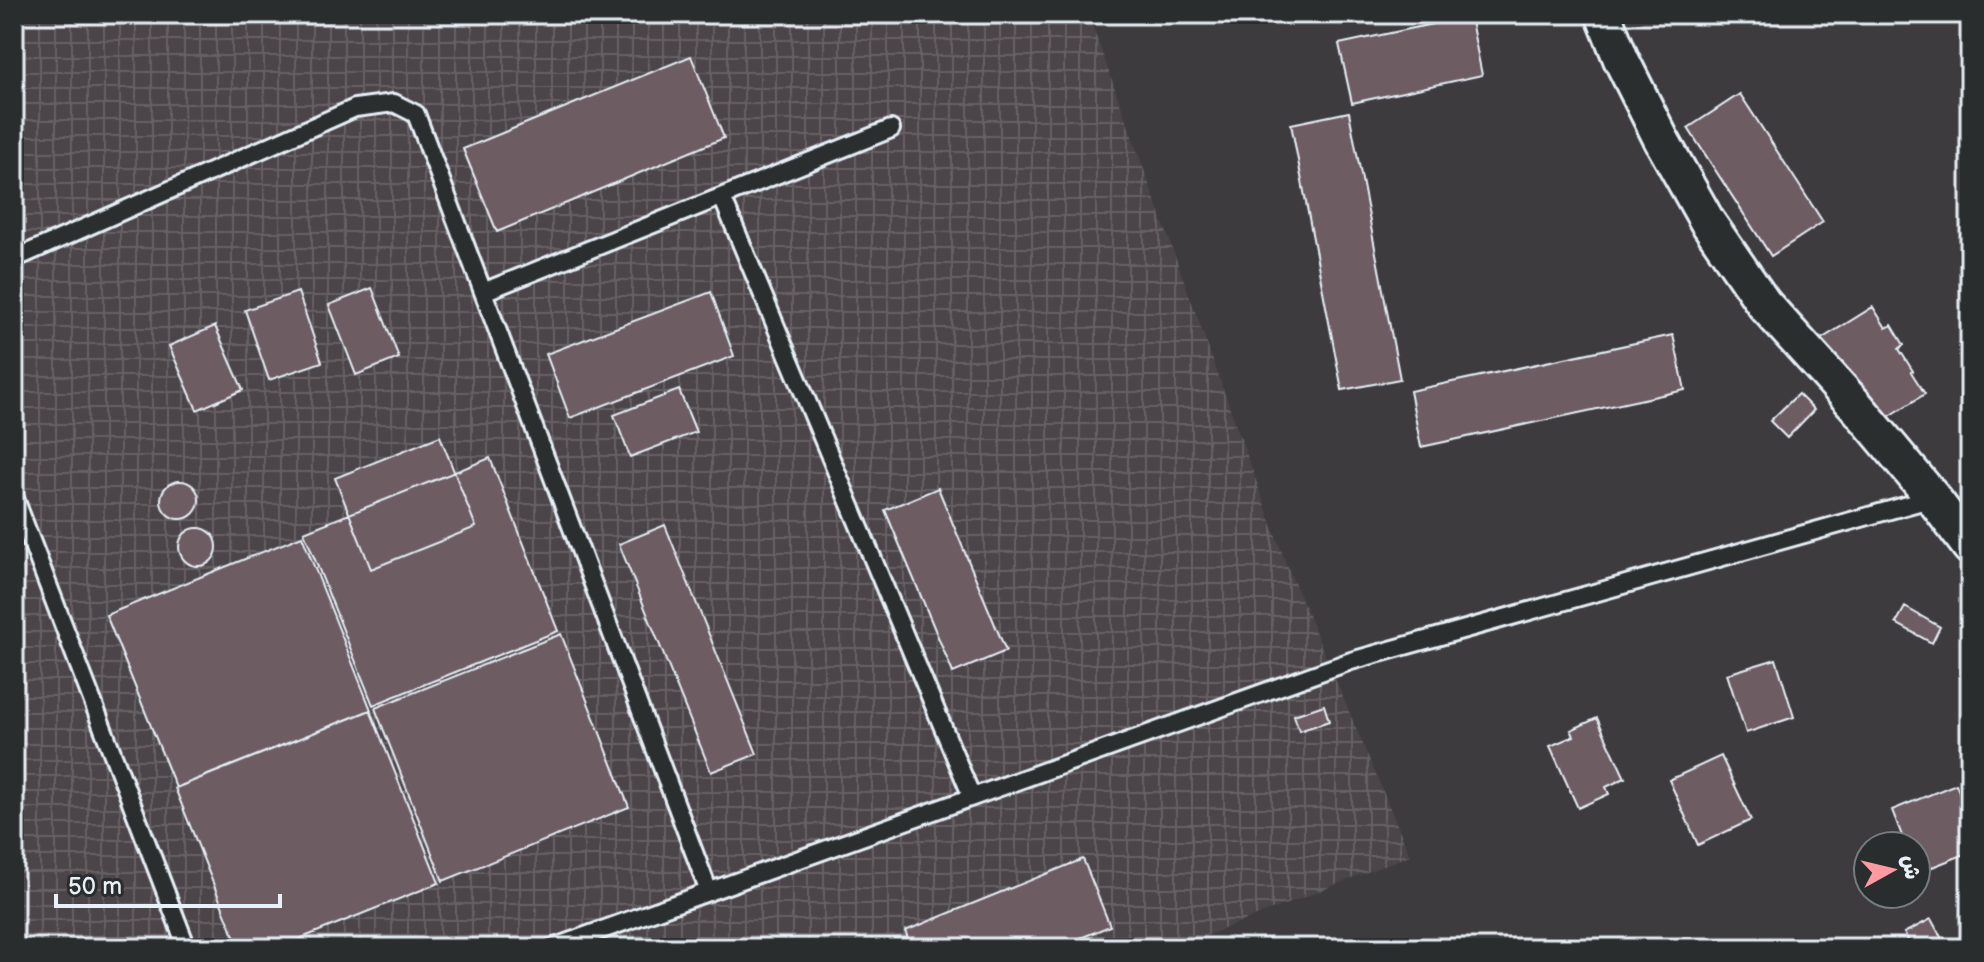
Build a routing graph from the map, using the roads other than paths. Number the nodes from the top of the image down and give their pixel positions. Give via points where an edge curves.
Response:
1 (1603, 14) edge
2 (891, 129) dead end
3 (722, 197) junction
4 (14, 259) edge
5 (483, 292) junction
6 (14, 496) edge
7 (1933, 498) junction
8 (1970, 547) edge
9 (972, 797) junction
10 (709, 892) junction
11 (187, 948) edge
12 (552, 948) edge

1 - 7 street via 1661,139 1707,221 1764,304
2 - 3 lane
3 - 5 lane
3 - 9 lane
4 - 5 lane via 355,108 394,103 416,114
5 - 10 lane
6 - 11 lane
7 - 8 street
7 - 9 lane via 1351,661
9 - 10 lane
10 - 12 lane

